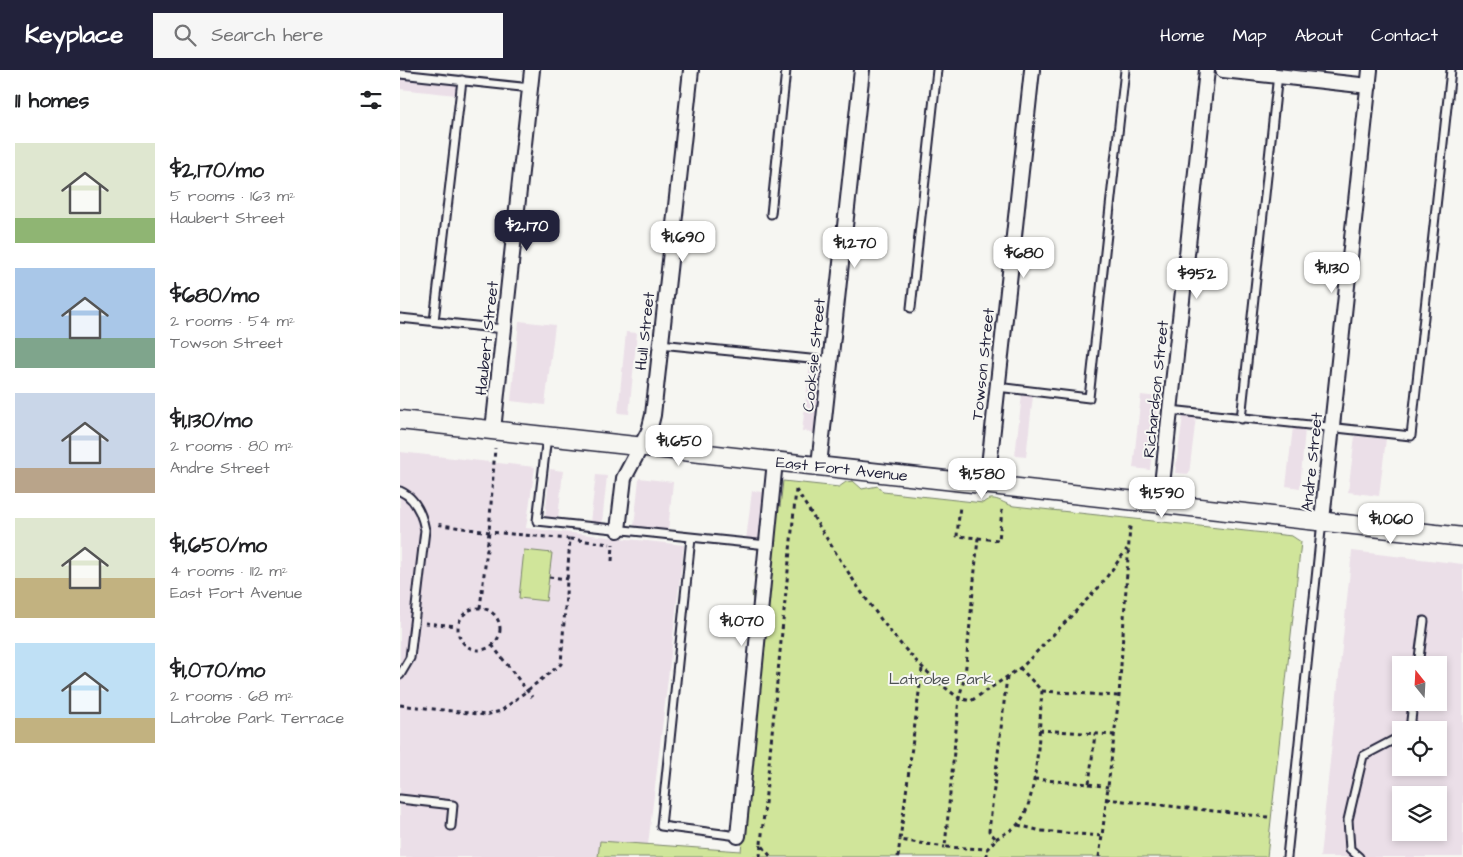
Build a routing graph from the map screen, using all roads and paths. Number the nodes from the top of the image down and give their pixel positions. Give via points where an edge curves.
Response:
1 (532, 70) edge
2 (691, 70) edge
3 (786, 70) edge
4 (862, 70) edge
5 (937, 70) edge
6 (1032, 70) edge
7 (1126, 70) edge
8 (1207, 70) edge
9 (1223, 70) edge
10 (1370, 70) edge
11 (1451, 70) edge
12 (1278, 73) edge
13 (400, 74) edge
14 (462, 80) junction
15 (1369, 86) junction
16 (530, 88) junction
17 (771, 214) dead end
18 (911, 308) dead end
19 (400, 318) edge
20 (434, 321) junction
21 (504, 329) junction
22 (660, 344) junction
23 (830, 361) junction
24 (997, 387) junction
25 (1170, 410) junction
26 (1241, 419) junction
27 (400, 420) edge
28 (1332, 428) junction
29 (493, 430) junction
30 (546, 436) junction
31 (642, 446) junction
32 (776, 461) junction
33 (819, 465) junction
34 (987, 484) junction
35 (400, 491) edge
36 (1160, 503) junction
37 (960, 505) dead end
38 (1002, 510) dead end
39 (1322, 520) junction
40 (424, 523) junction
41 (1130, 526) dead end
42 (618, 530) junction
43 (489, 532) junction
44 (1463, 537) edge
45 (691, 538) junction
46 (978, 538) junction
47 (570, 539) junction
48 (613, 544) dead end
49 (766, 546) junction
50 (1128, 549) junction
51 (549, 577) dead end
52 (568, 579) junction
53 (480, 608) junction
54 (1424, 621) dead end
55 (414, 622) junction
56 (457, 626) junction
57 (492, 645) junction
58 (1419, 656) edge
59 (1020, 668) junction
60 (922, 669) junction
61 (400, 675) edge
62 (1007, 677) junction
63 (1042, 691) junction
64 (527, 692) junction
65 (1119, 696) junction
66 (532, 697) dead end
67 (959, 698) junction
68 (400, 706) edge
69 (1038, 730) junction
70 (1095, 734) junction
71 (1115, 735) junction
72 (1392, 741) edge
73 (1034, 779) junction
74 (1089, 784) junction
75 (1108, 787) junction
76 (400, 799) edge
77 (1106, 799) junction
78 (1268, 817) dead end
79 (1018, 825) junction
80 (451, 826) dead end
81 (738, 836) joint
82 (1102, 836) junction
83 (996, 839) junction
84 (900, 840) junction
85 (761, 844) junction
86 (946, 847) junction
87 (987, 850) junction
88 (760, 857) edge
89 (771, 857) edge
90 (898, 857) edge
91 (987, 857) edge
92 (1099, 857) edge
93 (1287, 857) edge
94 (1359, 857) edge

1 - 16 street, Haubert Street
2 - 22 street, Hull Street
3 - 17 lane
4 - 23 street, Cooksie Street
5 - 18 lane
6 - 24 street, Towson Street
7 - 24 lane via 1090,398
8 - 25 street, Richardson Street
9 - 12 street
10 - 15 street, Andre Street
11 - 28 lane via 1411,436
12 - 15 street
12 - 26 lane
13 - 14 lane
14 - 16 lane
14 - 20 lane
15 - 28 street, Andre Street
16 - 21 street, Haubert Street
19 - 20 lane
20 - 21 lane
21 - 29 street, Haubert Street
22 - 23 lane
22 - 31 street, Hull Street via 653,415
23 - 33 street, Cooksie Street
24 - 34 street, Towson Street
25 - 26 lane
25 - 36 street, Richardson Street
26 - 28 lane
27 - 29 street, East Fort Avenue
28 - 39 street, Andre Street
29 - 30 street, East Fort Avenue
29 - 43 path via 496,457
30 - 31 street, East Fort Avenue
30 - 42 lane via 537,522
31 - 32 street, East Fort Avenue
31 - 42 street, Hull Street via 624,478
32 - 33 street, East Fort Avenue
32 - 49 street
33 - 34 street, East Fort Avenue
34 - 36 street, East Fort Avenue
35 - 40 lane via 416,504
36 - 39 street, East Fort Avenue
37 - 46 path via 957,536
38 - 46 path via 999,540
39 - 44 street, East Fort Avenue
39 - 93 lane, Andre Street
40 - 43 path
40 - 55 lane
41 - 50 path
42 - 45 lane
43 - 47 path
43 - 53 path
45 - 49 lane
45 - 81 lane via 660,826
46 - 67 path via 966,676
47 - 48 path
47 - 52 path
49 - 81 street
50 - 59 path via 1100,586
50 - 65 path
51 - 52 path
52 - 64 path via 561,664
53 - 56 path via 465,613
53 - 57 path via 490,611 500,625 499,636
54 - 58 lane
55 - 56 path
55 - 61 lane via 410,658
56 - 57 path via 459,638 471,649 482,650
57 - 64 path
59 - 62 path
59 - 63 path
60 - 67 path
60 - 84 path
60 - 85 path via 867,599 796,490
62 - 67 path via 972,700
62 - 83 path via 990,830
63 - 65 path
63 - 69 path
64 - 66 path
64 - 68 path via 501,711 486,715
65 - 71 path
67 - 86 path
69 - 70 path
69 - 73 path
70 - 71 path
70 - 74 path
71 - 75 path
72 - 94 lane via 1363,756 1348,820 1350,849
73 - 74 path
73 - 79 path via 1028,809
74 - 75 path
75 - 77 path
76 - 80 lane via 453,805
77 - 78 path
77 - 82 path
79 - 82 path via 1041,831
79 - 83 path
82 - 92 path
83 - 87 path
84 - 86 path
84 - 90 path
85 - 88 path
85 - 89 path
86 - 87 path
87 - 91 path

